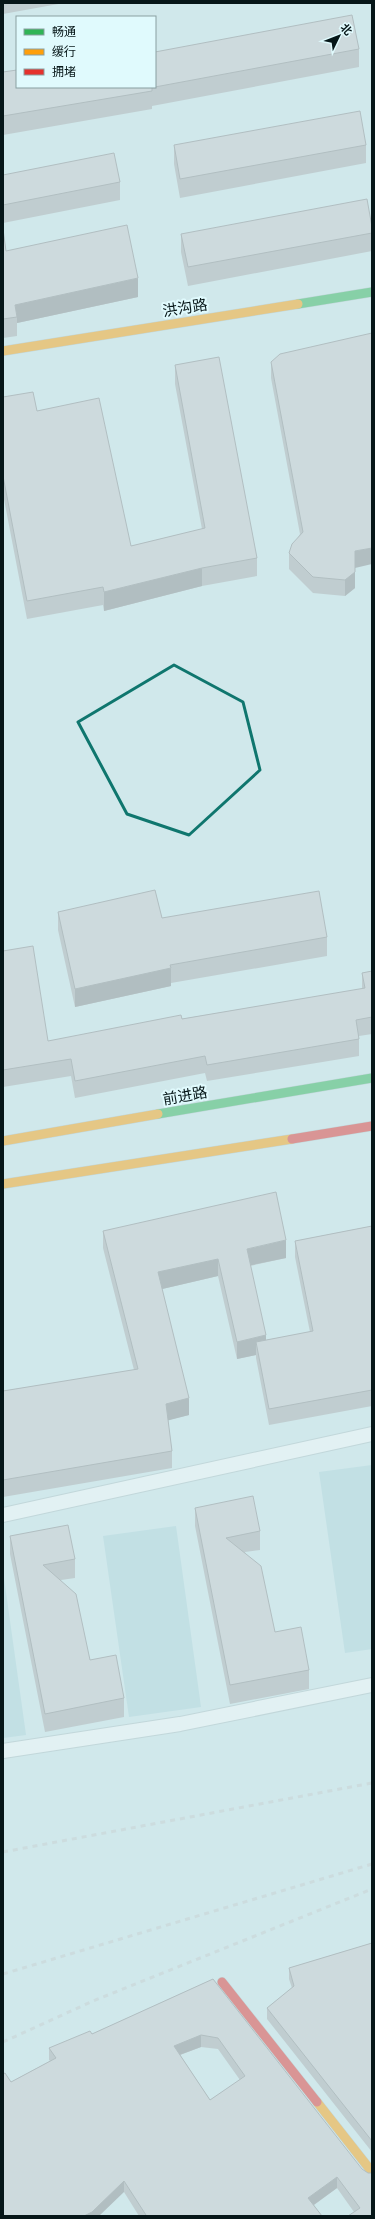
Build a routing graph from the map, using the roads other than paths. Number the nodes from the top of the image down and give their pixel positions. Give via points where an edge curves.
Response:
1 (372, 292) edge
2 (3, 351) edge
3 (372, 1078) edge
4 (372, 1126) edge
5 (3, 1141) edge
6 (3, 1184) edge
7 (372, 1434) edge
8 (3, 1515) edge
9 (372, 1685) edge
10 (3, 1751) edge
11 (222, 1982) dead end
12 (372, 2172) edge

1 - 2 main road, 洪沟路
3 - 5 main road, 前进路
4 - 6 main road
7 - 8 lane
9 - 10 lane via 180,1724
11 - 12 main road

